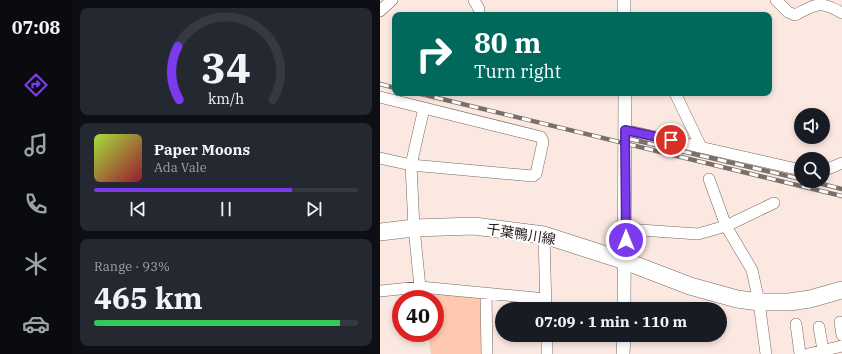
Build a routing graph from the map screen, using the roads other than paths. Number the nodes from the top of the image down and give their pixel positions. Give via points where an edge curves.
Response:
1 (392, 0) edge
2 (776, 0) edge
3 (380, 11) edge
4 (842, 13) edge
5 (625, 96) edge
6 (677, 96) edge
7 (380, 97) edge
8 (424, 108) junction
9 (625, 130) junction
10 (701, 147) junction
11 (380, 158) edge
12 (842, 163) edge
13 (412, 165) junction
14 (794, 168) edge
15 (830, 168) edge
16 (709, 179) dead end
17 (774, 203) dead end
18 (726, 226) junction
19 (414, 228) junction
20 (626, 229) junction
21 (380, 232) edge
22 (544, 235) junction
23 (625, 261) junction
24 (420, 287) junction
25 (842, 290) edge
26 (380, 291) edge
27 (486, 293) junction
28 (535, 302) edge
29 (546, 302) edge
30 (624, 302) edge
31 (759, 302) junction
32 (840, 322) dead end
33 (796, 324) dead end
34 (819, 327) dead end
35 (842, 335) edge
36 (547, 342) edge
37 (624, 342) edge
38 (842, 346) edge
39 (823, 350) junction
40 (487, 354) edge
41 (547, 354) edge
42 (623, 354) edge
43 (766, 354) edge
44 (800, 354) edge
45 (808, 354) edge

1 - 3 street
2 - 4 street via 795,15 815,2 824,0 833,4
5 - 9 street
6 - 10 street
7 - 8 street
8 - 13 street
8 - 13 street via 541,137 543,142 536,174 533,176
9 - 10 street
9 - 20 street
10 - 14 street
11 - 13 street
12 - 15 street
13 - 19 street
16 - 18 street
17 - 18 street
18 - 20 street via 698,234
18 - 31 street via 752,270
19 - 21 main road, 千葉鴨川線
19 - 22 main road, 千葉鴨川線 via 474,226
19 - 24 street
20 - 23 street
22 - 23 main road, 千葉鴨川線
22 - 29 street
23 - 30 street
23 - 31 main road, 千葉鴨川線 via 714,293
24 - 26 street
24 - 27 street
25 - 31 main road, 千葉鴨川線 via 810,299
27 - 28 street
27 - 40 street
31 - 43 street
32 - 35 street
33 - 44 street
34 - 39 street
36 - 41 street
37 - 42 street
38 - 39 street
39 - 45 street

